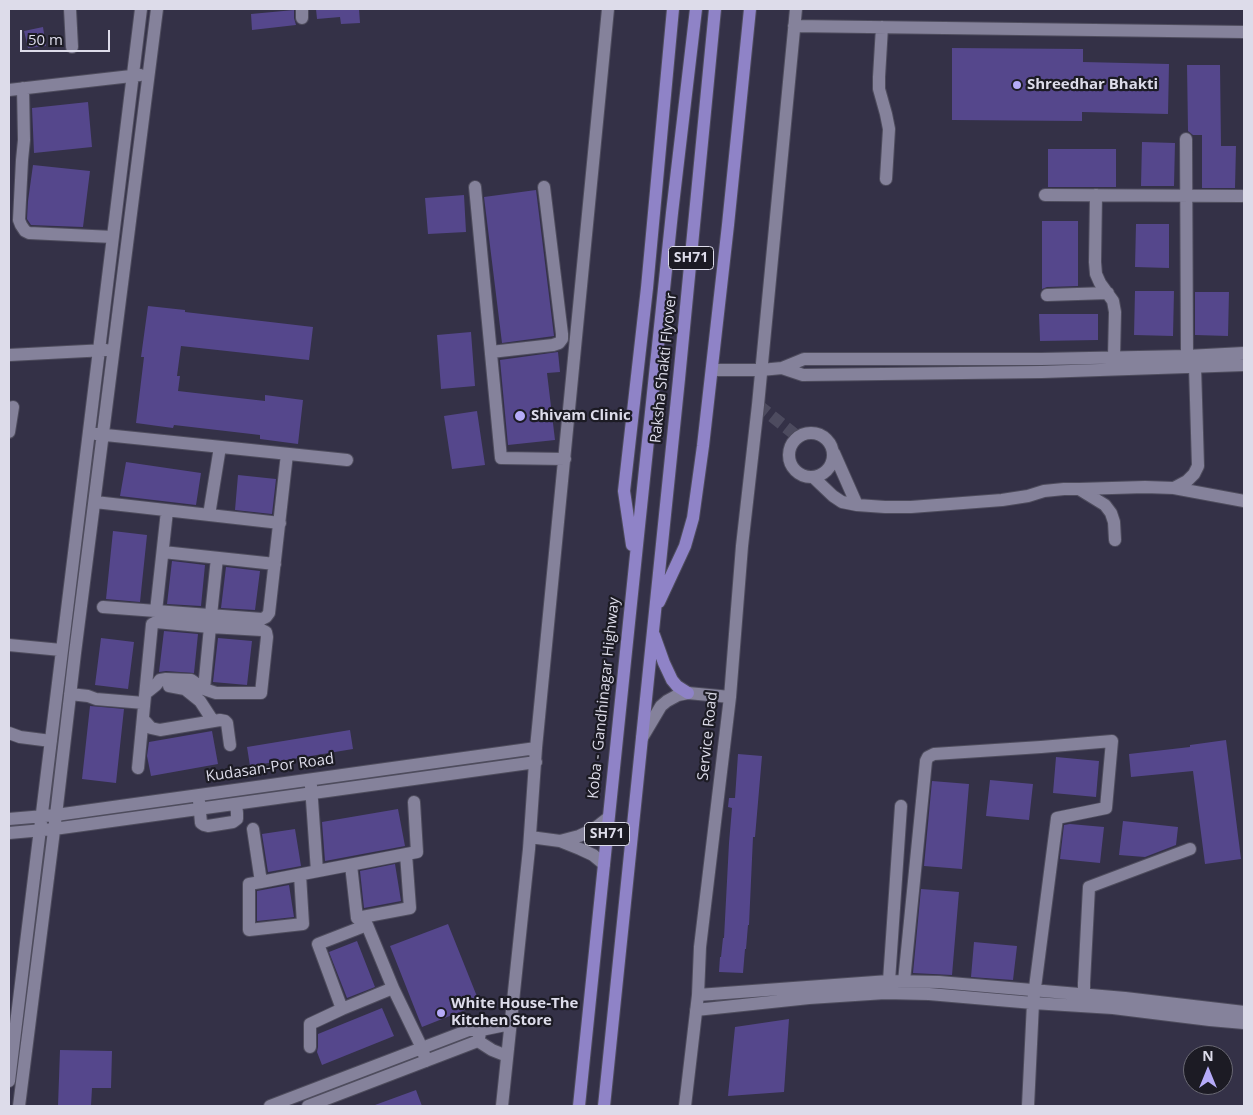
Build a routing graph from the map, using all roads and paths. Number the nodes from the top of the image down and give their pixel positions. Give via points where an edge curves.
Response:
1 (70, 9) edge
2 (141, 9) edge
3 (157, 9) edge
4 (608, 9) edge
5 (673, 9) edge
6 (696, 9) edge
7 (716, 9) edge
8 (750, 9) edge
9 (796, 9) edge
10 (794, 26) junction
11 (882, 27) junction
12 (1244, 32) edge
13 (72, 47) dead end
14 (149, 74) junction
15 (133, 75) junction
16 (23, 88) junction
17 (9, 90) edge
18 (1186, 139) dead end
19 (886, 179) dead end
20 (544, 187) dead end
21 (475, 188) dead end
22 (1045, 195) dead end
23 (1096, 195) junction
24 (1186, 196) junction
25 (1242, 196) dead end
26 (113, 237) junction
27 (1108, 293) junction
28 (1047, 295) dead end
29 (98, 350) junction
30 (114, 350) junction
31 (491, 352) junction
32 (1244, 353) edge
33 (9, 355) edge
34 (1187, 356) junction
35 (1114, 357) junction
36 (1244, 365) edge
37 (1195, 367) junction
38 (782, 368) junction
39 (712, 370) junction
40 (761, 370) junction
41 (9, 408) edge
42 (9, 432) edge
43 (88, 433) junction
44 (103, 435) junction
45 (220, 447) junction
46 (833, 451) junction
47 (287, 454) junction
48 (565, 459) junction
49 (347, 460) dead end
50 (813, 477) junction
51 (1174, 488) junction
52 (1080, 489) junction
53 (1244, 501) edge
54 (95, 502) junction
55 (857, 505) junction
56 (167, 511) junction
57 (209, 515) junction
58 (280, 523) junction
59 (1115, 540) dead end
60 (162, 552) junction
61 (217, 558) junction
62 (635, 563) junction
63 (275, 564) junction
64 (103, 607) dead end
65 (156, 611) junction
66 (655, 611) junction
67 (210, 621) junction
68 (653, 630) junction
69 (9, 645) edge
70 (62, 650) junction
71 (204, 689) junction
72 (688, 693) junction
73 (70, 694) junction
74 (148, 694) junction
75 (730, 697) junction
76 (143, 719) junction
77 (213, 721) junction
78 (9, 732) edge
79 (642, 738) junction
80 (51, 740) junction
81 (230, 745) dead end
82 (536, 748) junction
83 (536, 762) junction
84 (424, 763) junction
85 (138, 768) dead end
86 (425, 777) junction
87 (310, 779) junction
88 (312, 793) junction
89 (198, 795) junction
90 (414, 802) dead end
91 (236, 804) junction
92 (901, 806) dead end
93 (200, 809) junction
94 (56, 815) junction
95 (42, 816) junction
96 (608, 818) junction
97 (9, 819) edge
98 (253, 828) dead end
99 (54, 829) junction
100 (40, 830) junction
101 (9, 833) edge
102 (530, 837) junction
103 (560, 841) junction
104 (1190, 849) dead end
105 (406, 854) junction
106 (604, 864) junction
107 (351, 865) junction
108 (318, 871) junction
109 (300, 875) junction
110 (260, 882) junction
111 (889, 981) junction
112 (904, 982) junction
113 (394, 988) junction
114 (809, 992) junction
115 (1084, 994) junction
116 (698, 995) junction
117 (1034, 997) junction
118 (342, 1010) junction
119 (696, 1010) junction
120 (1244, 1012) edge
121 (1244, 1023) edge
122 (510, 1024) junction
123 (480, 1036) junction
124 (310, 1047) dead end
125 (422, 1048) junction
126 (11, 1051) edge
127 (507, 1056) junction
128 (426, 1061) junction
129 (9, 1081) edge
130 (323, 1104) edge
131 (19, 1106) edge
132 (270, 1106) edge
133 (308, 1106) edge
134 (502, 1106) edge
135 (579, 1106) edge
136 (604, 1106) edge
137 (684, 1106) edge
138 (1028, 1106) edge

1 - 13 street
2 - 15 street
3 - 14 street
4 - 48 street
5 - 62 main road via 624,491
6 - 62 main road, Raksha Shakti Flyover / SH71
7 - 66 main road, Raksha Shakti Flyover / SH71
8 - 39 main road
9 - 10 street, Service Road
10 - 11 street
10 - 40 street, Service Road
11 - 12 street
11 - 19 street via 879,83 889,129
14 - 15 street
14 - 30 street
15 - 16 street
15 - 26 street
16 - 17 street
16 - 26 street via 21,226 30,233
18 - 24 street
20 - 31 street via 562,339 553,345
21 - 31 street
22 - 23 street
23 - 24 street
23 - 27 street via 1096,274
24 - 25 street
24 - 34 street
26 - 29 street
27 - 28 street
27 - 35 street via 1115,312
29 - 30 street
29 - 33 street
29 - 43 street
30 - 44 street
31 - 48 street via 501,458
32 - 34 street
34 - 35 street
35 - 38 street via 804,359
36 - 37 street
37 - 38 street via 803,375
37 - 51 street via 1198,466 1187,481
38 - 40 street
39 - 40 street
39 - 66 main road via 694,518 685,546
40 - 75 street, Service Road
41 - 42 street via 13,407
43 - 44 street
43 - 70 street
44 - 45 street
44 - 54 street
45 - 47 street
45 - 57 street
46 - 50 street via 829,469
46 - 50 street via 827,440 816,433 804,434 794,442 789,453 792,466 801,474
46 - 55 street
47 - 49 street
47 - 58 street
48 - 82 street
50 - 55 street via 832,496
51 - 52 street
51 - 53 street
52 - 55 street via 1044,491 1002,500 910,507
52 - 59 street via 1112,513
54 - 56 street
54 - 73 street
56 - 57 street
56 - 60 street
57 - 58 street
58 - 63 street
60 - 61 street
60 - 65 street
61 - 63 street
61 - 67 street
62 - 96 main road, Koba - Gandhinagar Highway / SH71
63 - 67 street via 266,617
64 - 65 street
65 - 67 street
66 - 68 main road, SH71
67 - 71 street
67 - 71 street via 262,630 267,637 260,692 216,693
67 - 74 street via 152,624
68 - 72 main road via 669,674 677,686
68 - 79 main road, SH71
69 - 70 street
70 - 80 street
71 - 74 street via 191,680 160,680
72 - 75 street
72 - 79 street via 678,695 661,706
73 - 74 street via 96,699
73 - 94 street
74 - 76 street
74 - 77 street via 171,686 185,689 200,701
75 - 116 street, Service Road via 700,946
76 - 77 street via 152,728 160,730
76 - 85 street
77 - 81 street via 225,720
78 - 80 street via 20,737
79 - 136 main road, SH71
80 - 95 street
82 - 83 street
82 - 84 street, Kudasan-Por Road
83 - 86 street, Kudasan-Por Road
83 - 102 street
84 - 86 street
84 - 87 street, Kudasan-Por Road
86 - 88 street, Kudasan-Por Road
87 - 88 street
87 - 89 street, Kudasan-Por Road
88 - 91 street, Kudasan-Por Road
88 - 108 street
89 - 93 street
89 - 94 street, Kudasan-Por Road
90 - 105 street via 418,852
91 - 93 street, Kudasan-Por Road
91 - 93 street via 233,822 208,826 201,823
92 - 111 street
93 - 99 street, Kudasan-Por Road
94 - 95 street, Kudasan-Por Road
94 - 99 street
95 - 97 street, Kudasan-Por Road
95 - 100 street
96 - 103 street via 579,836
96 - 106 main road, Koba - Gandhinagar Highway / SH71
98 - 110 street
99 - 100 street, Kudasan-Por Road
99 - 131 street
100 - 101 street, Kudasan-Por Road
100 - 126 street
102 - 103 street
102 - 122 street
103 - 106 street via 593,855
104 - 115 street via 1089,887
105 - 107 street
105 - 107 street via 410,908 357,918
106 - 135 main road, Koba - Gandhinagar Highway / SH71
107 - 108 street
108 - 109 street
109 - 110 street
109 - 110 street via 303,924 249,930 250,884
111 - 112 street
111 - 114 street
112 - 117 street via 991,986
112 - 117 street via 928,757 1112,740 1106,808 1057,818
113 - 118 street
113 - 118 street via 367,924 318,944
113 - 125 street
114 - 116 street
114 - 117 street
114 - 119 street
115 - 117 street
115 - 120 street
116 - 119 street, Service Road
117 - 121 street
117 - 138 street
118 - 124 street via 310,1024
119 - 137 street, Service Road
122 - 123 street
122 - 127 street
123 - 125 street via 469,1030
123 - 127 street via 492,1050
123 - 128 street
125 - 128 street
125 - 132 street
126 - 129 street
127 - 134 street
128 - 130 street
130 - 133 street

